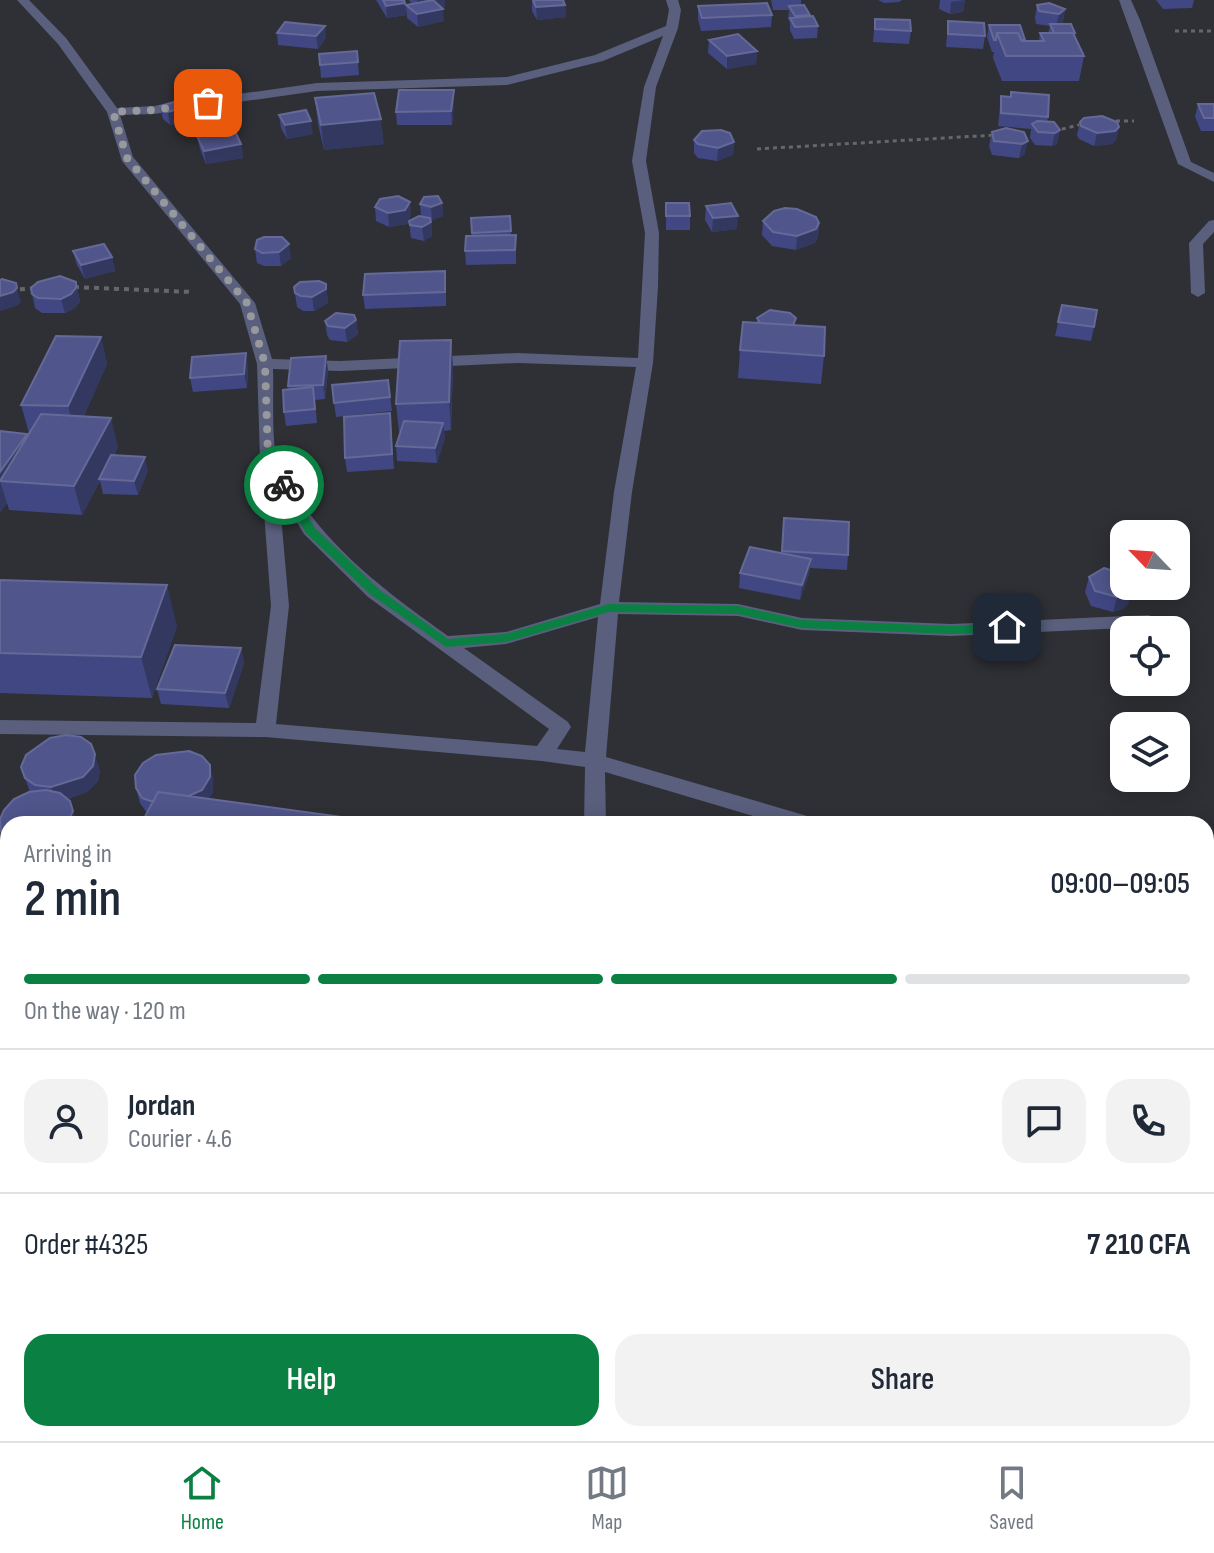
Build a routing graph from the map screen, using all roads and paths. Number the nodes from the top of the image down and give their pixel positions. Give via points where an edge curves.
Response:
1 (23, 0) edge
2 (672, 0) edge
3 (1125, 0) edge
4 (672, 28) junction
5 (113, 112) junction
6 (1166, 120) junction
7 (1092, 121) edge
8 (1107, 121) edge
9 (1044, 132) edge
10 (996, 135) edge
11 (757, 149) dead end
12 (1214, 178) edge
13 (1214, 224) edge
14 (38, 287) edge
15 (66, 287) edge
16 (0, 291) edge
17 (1198, 293) dead end
18 (247, 303) junction
19 (645, 363) junction
20 (265, 364) junction
21 (268, 458) junction
22 (609, 608) junction
23 (1110, 623) edge
24 (446, 643) junction
25 (0, 727) edge
26 (265, 730) junction
27 (542, 754) junction
28 (595, 761) junction
29 (595, 816) edge
30 (779, 816) edge

1 - 5 street via 62,41
2 - 4 street
3 - 6 street via 1140,31
4 - 5 street via 599,58 507,81 317,87
4 - 19 street via 650,87 639,161 652,233
5 - 18 street via 127,158
6 - 8 path
6 - 12 street via 1185,164
7 - 9 path
10 - 11 path
13 - 17 street via 1196,243
14 - 16 path
15 - 18 path via 221,293
18 - 20 street
19 - 20 street via 518,358
19 - 22 street
20 - 21 street
21 - 24 street via 310,530 375,593
21 - 26 street via 280,606
22 - 23 street via 738,610 802,624 951,630
22 - 24 street via 506,638
22 - 28 street
24 - 27 street via 561,727
25 - 26 street
26 - 27 street
27 - 28 street
28 - 29 street
28 - 30 street

